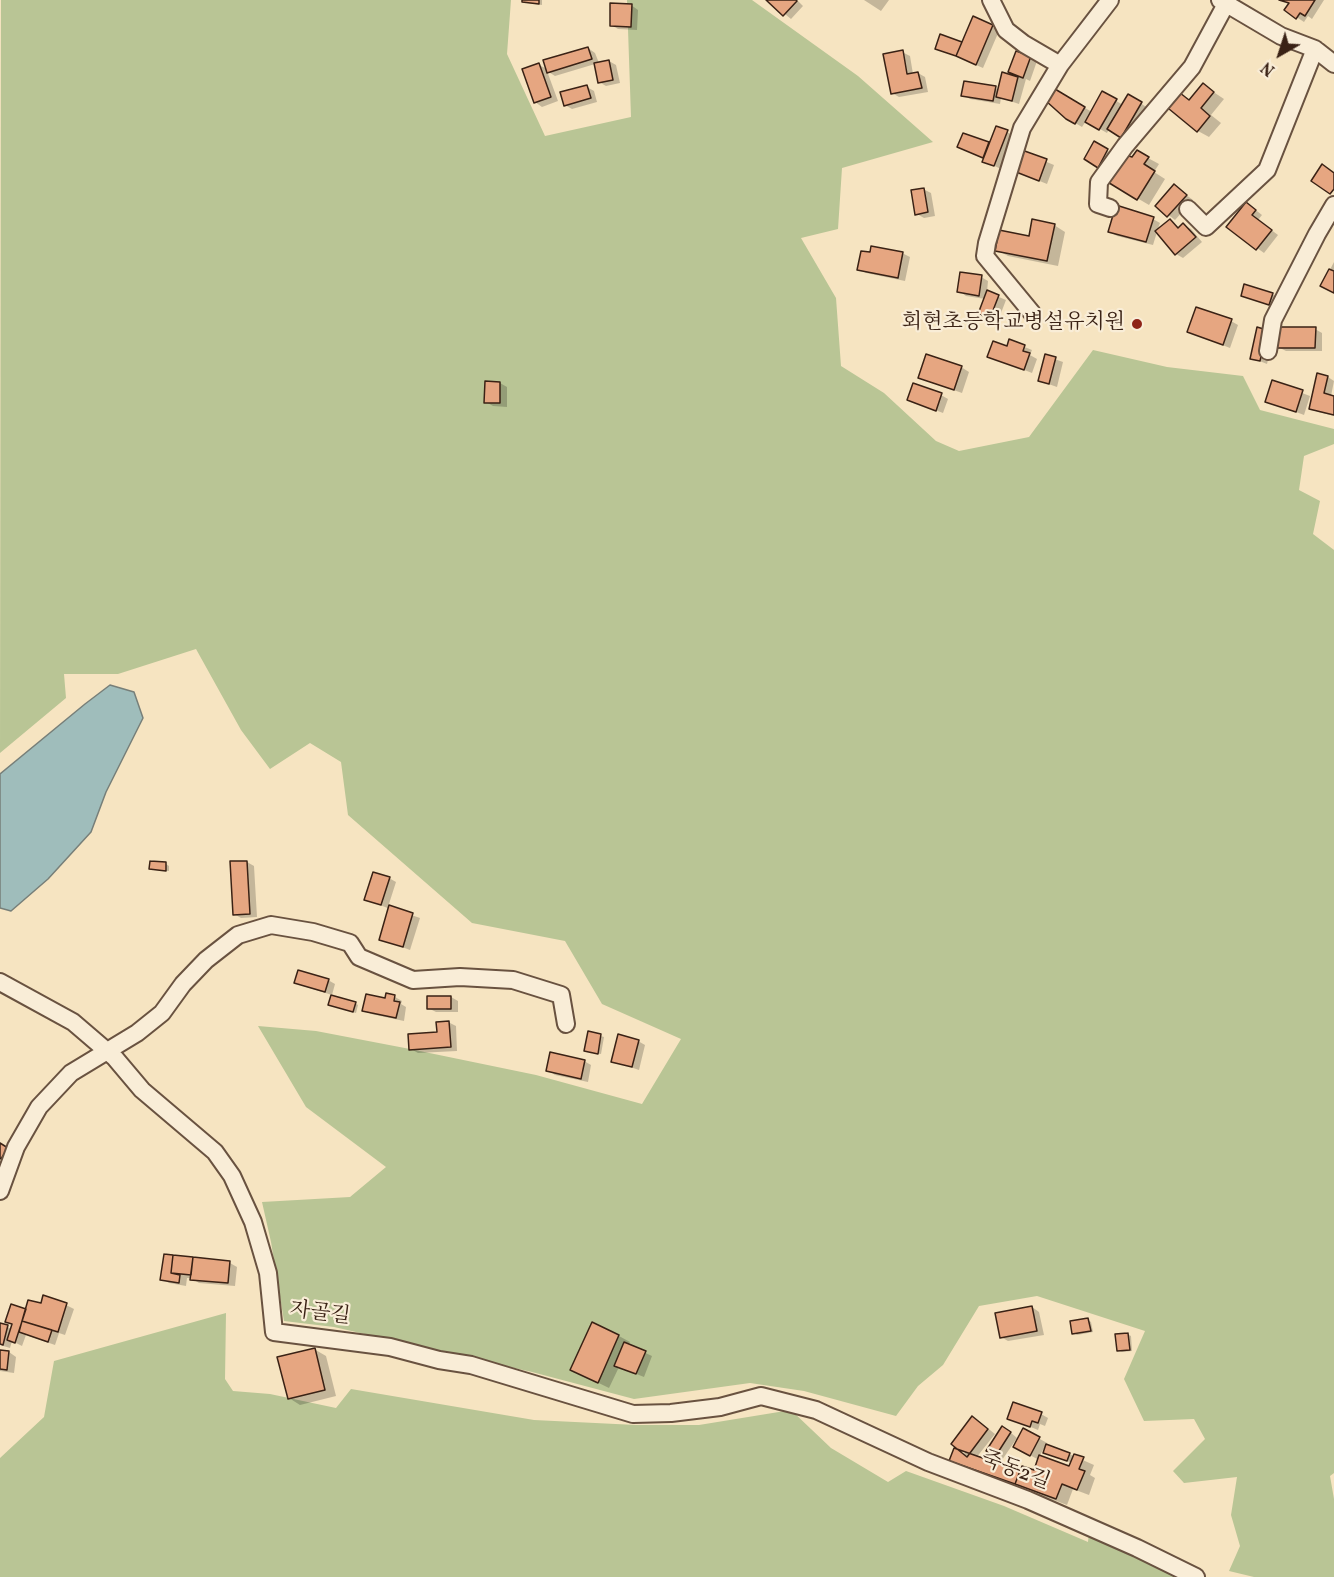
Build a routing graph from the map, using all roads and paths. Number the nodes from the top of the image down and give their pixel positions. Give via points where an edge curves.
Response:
1 (992, 0) edge
2 (1110, 0) edge
3 (1223, 2) edge
4 (1315, 49) junction
5 (1060, 64) junction
6 (1334, 64) edge
7 (1334, 205) edge
8 (1110, 208) dead end
9 (1188, 209) dead end
10 (1032, 313) dead end
11 (1268, 351) dead end
12 (0, 982) edge
13 (566, 1024) dead end
14 (107, 1052) junction
15 (0, 1191) edge
16 (816, 1410) joint
17 (1196, 1577) edge

1 - 5 street via 1006,30
2 - 5 street
3 - 4 street via 1281,36
3 - 8 street via 1191,68 1099,182 1098,204
4 - 6 street
4 - 9 street via 1267,170 1206,227
5 - 10 street via 1022,128 985,256
7 - 11 street via 1273,320
12 - 14 street, 자골길 via 74,1022
13 - 14 street via 561,995 513,980 413,980 359,957 350,943 271,925 238,935 183,984 162,1013
14 - 15 street via 71,1073 39,1107 16,1147
14 - 16 street, 자골길 via 142,1090 215,1152 232,1176 253,1222 268,1273 274,1332 390,1347 471,1365 633,1414 720,1407 761,1396
16 - 17 street, 죽동2길 via 928,1462 1094,1528

